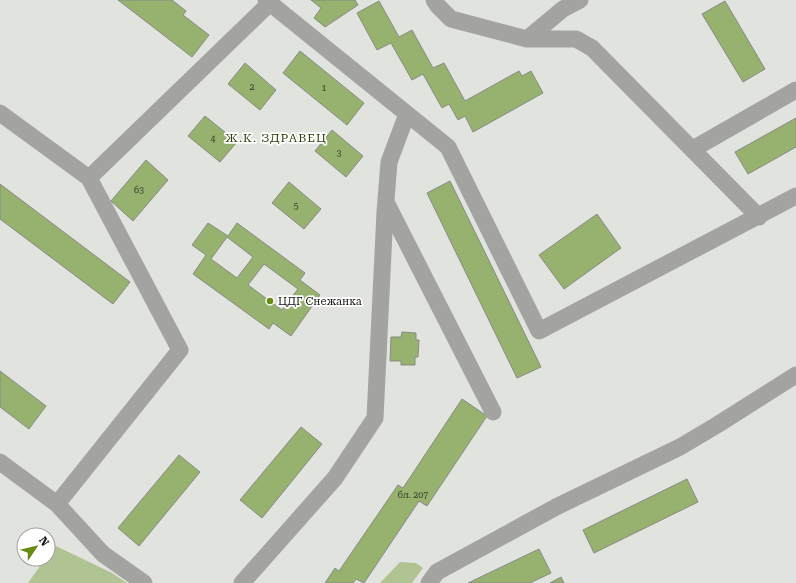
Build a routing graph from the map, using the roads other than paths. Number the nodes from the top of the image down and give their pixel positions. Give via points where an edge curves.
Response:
1 (434, 0) edge
2 (580, 0) edge
3 (268, 2) edge
4 (527, 39) junction
5 (796, 90) edge
6 (0, 113) edge
7 (407, 114) junction
8 (693, 149) junction
9 (89, 178) junction
10 (796, 196) edge
11 (385, 201) junction
12 (759, 216) junction
13 (796, 375) edge
14 (493, 412) dead end
15 (0, 462) edge
16 (57, 504) junction
17 (144, 583) edge
18 (242, 583) edge
19 (429, 583) edge

1 - 4 street via 451,19
2 - 4 street via 563,9
3 - 7 street
3 - 9 street
4 - 8 street via 576,39 592,48
5 - 8 street
6 - 9 street
7 - 11 street via 389,162
7 - 12 street via 448,147 539,331
8 - 12 street
9 - 16 street via 180,350
10 - 12 street
11 - 14 street
11 - 18 street via 375,418 335,478
13 - 19 street via 680,447 556,507 437,572
15 - 16 street
16 - 17 street via 103,554

